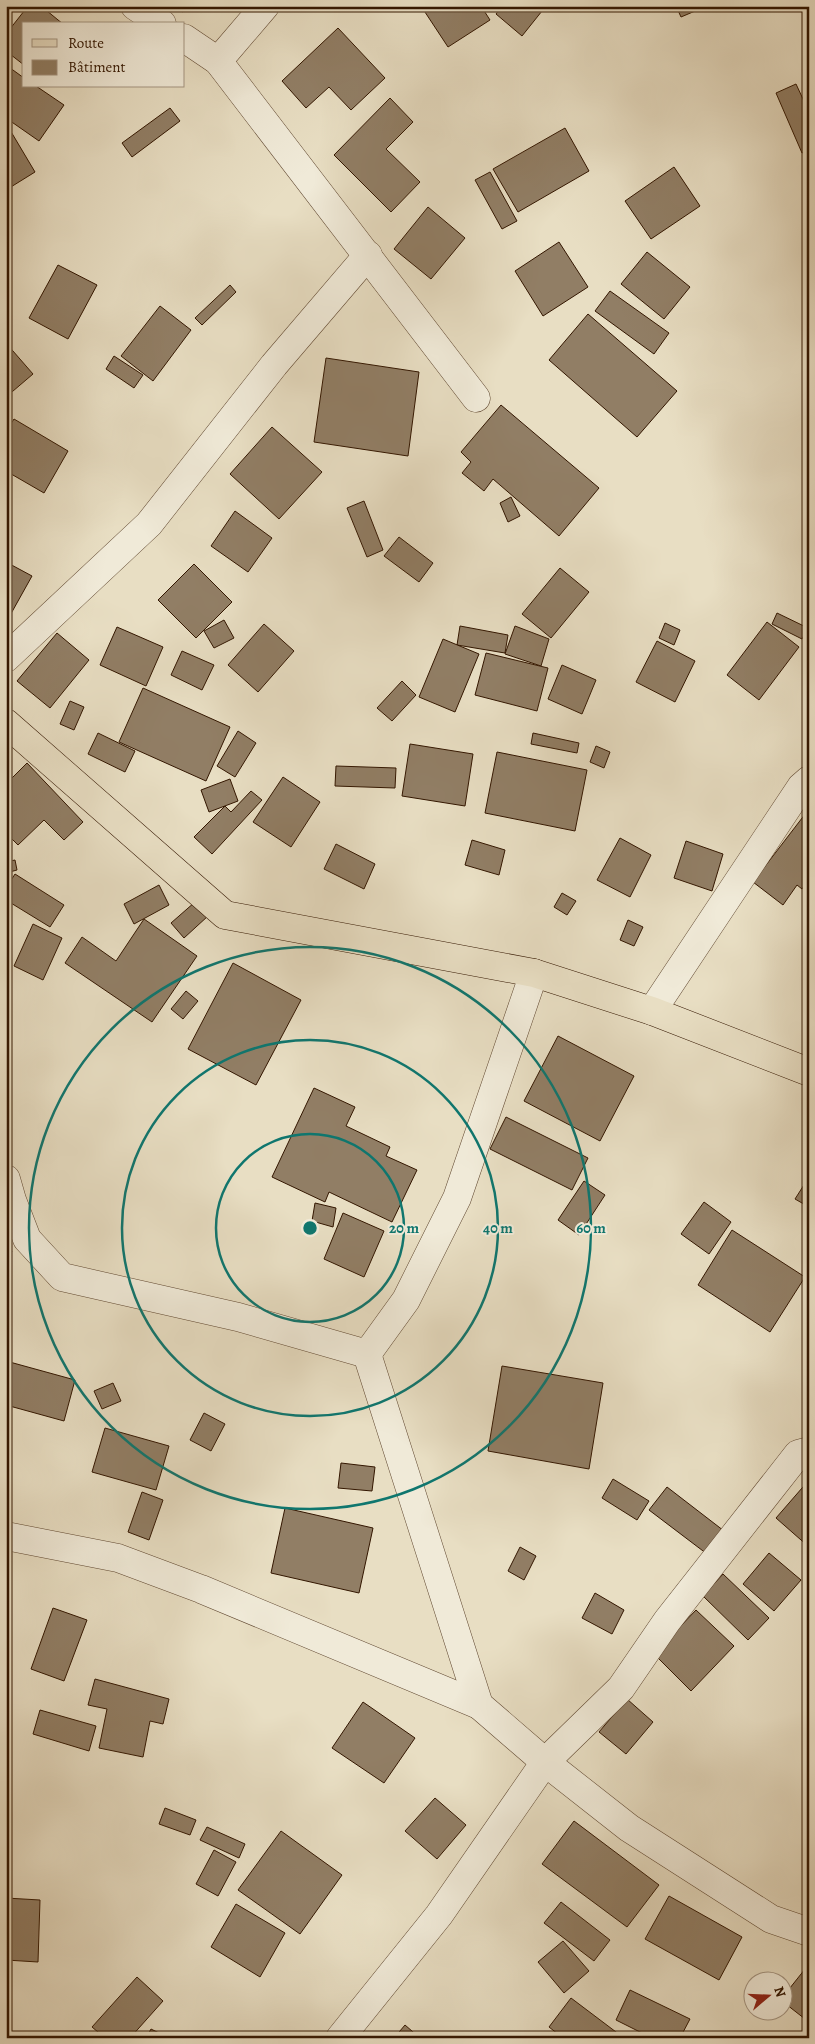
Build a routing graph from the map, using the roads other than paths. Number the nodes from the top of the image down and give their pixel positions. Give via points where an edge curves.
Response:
1 (135, 6) edge
2 (265, 6) edge
3 (159, 22) edge
4 (185, 39) edge
5 (218, 61) junction
6 (368, 255) junction
7 (476, 398) dead end
8 (6, 658) edge
9 (6, 723) edge
10 (809, 780) edge
11 (534, 973) junction
12 (652, 1011) junction
13 (809, 1072) edge
14 (6, 1179) edge
15 (367, 1354) junction
16 (809, 1451) edge
17 (6, 1536) edge
18 (479, 1705) junction
19 (545, 1762) junction
20 (809, 1932) edge
21 (340, 2038) edge

1 - 3 street
2 - 5 street
4 - 5 street
5 - 6 street
6 - 7 street
6 - 8 street via 274,366 149,524
9 - 11 main road via 225,916
10 - 12 street
11 - 12 main road
11 - 15 street via 457,1198 406,1300
12 - 13 main road
14 - 15 street via 27,1239 62,1277 238,1317
15 - 18 street
16 - 19 street via 798,1454 667,1621 621,1688
17 - 18 street via 118,1558 201,1589
18 - 19 street
19 - 20 street via 629,1828 771,1919
19 - 21 street via 439,1915

